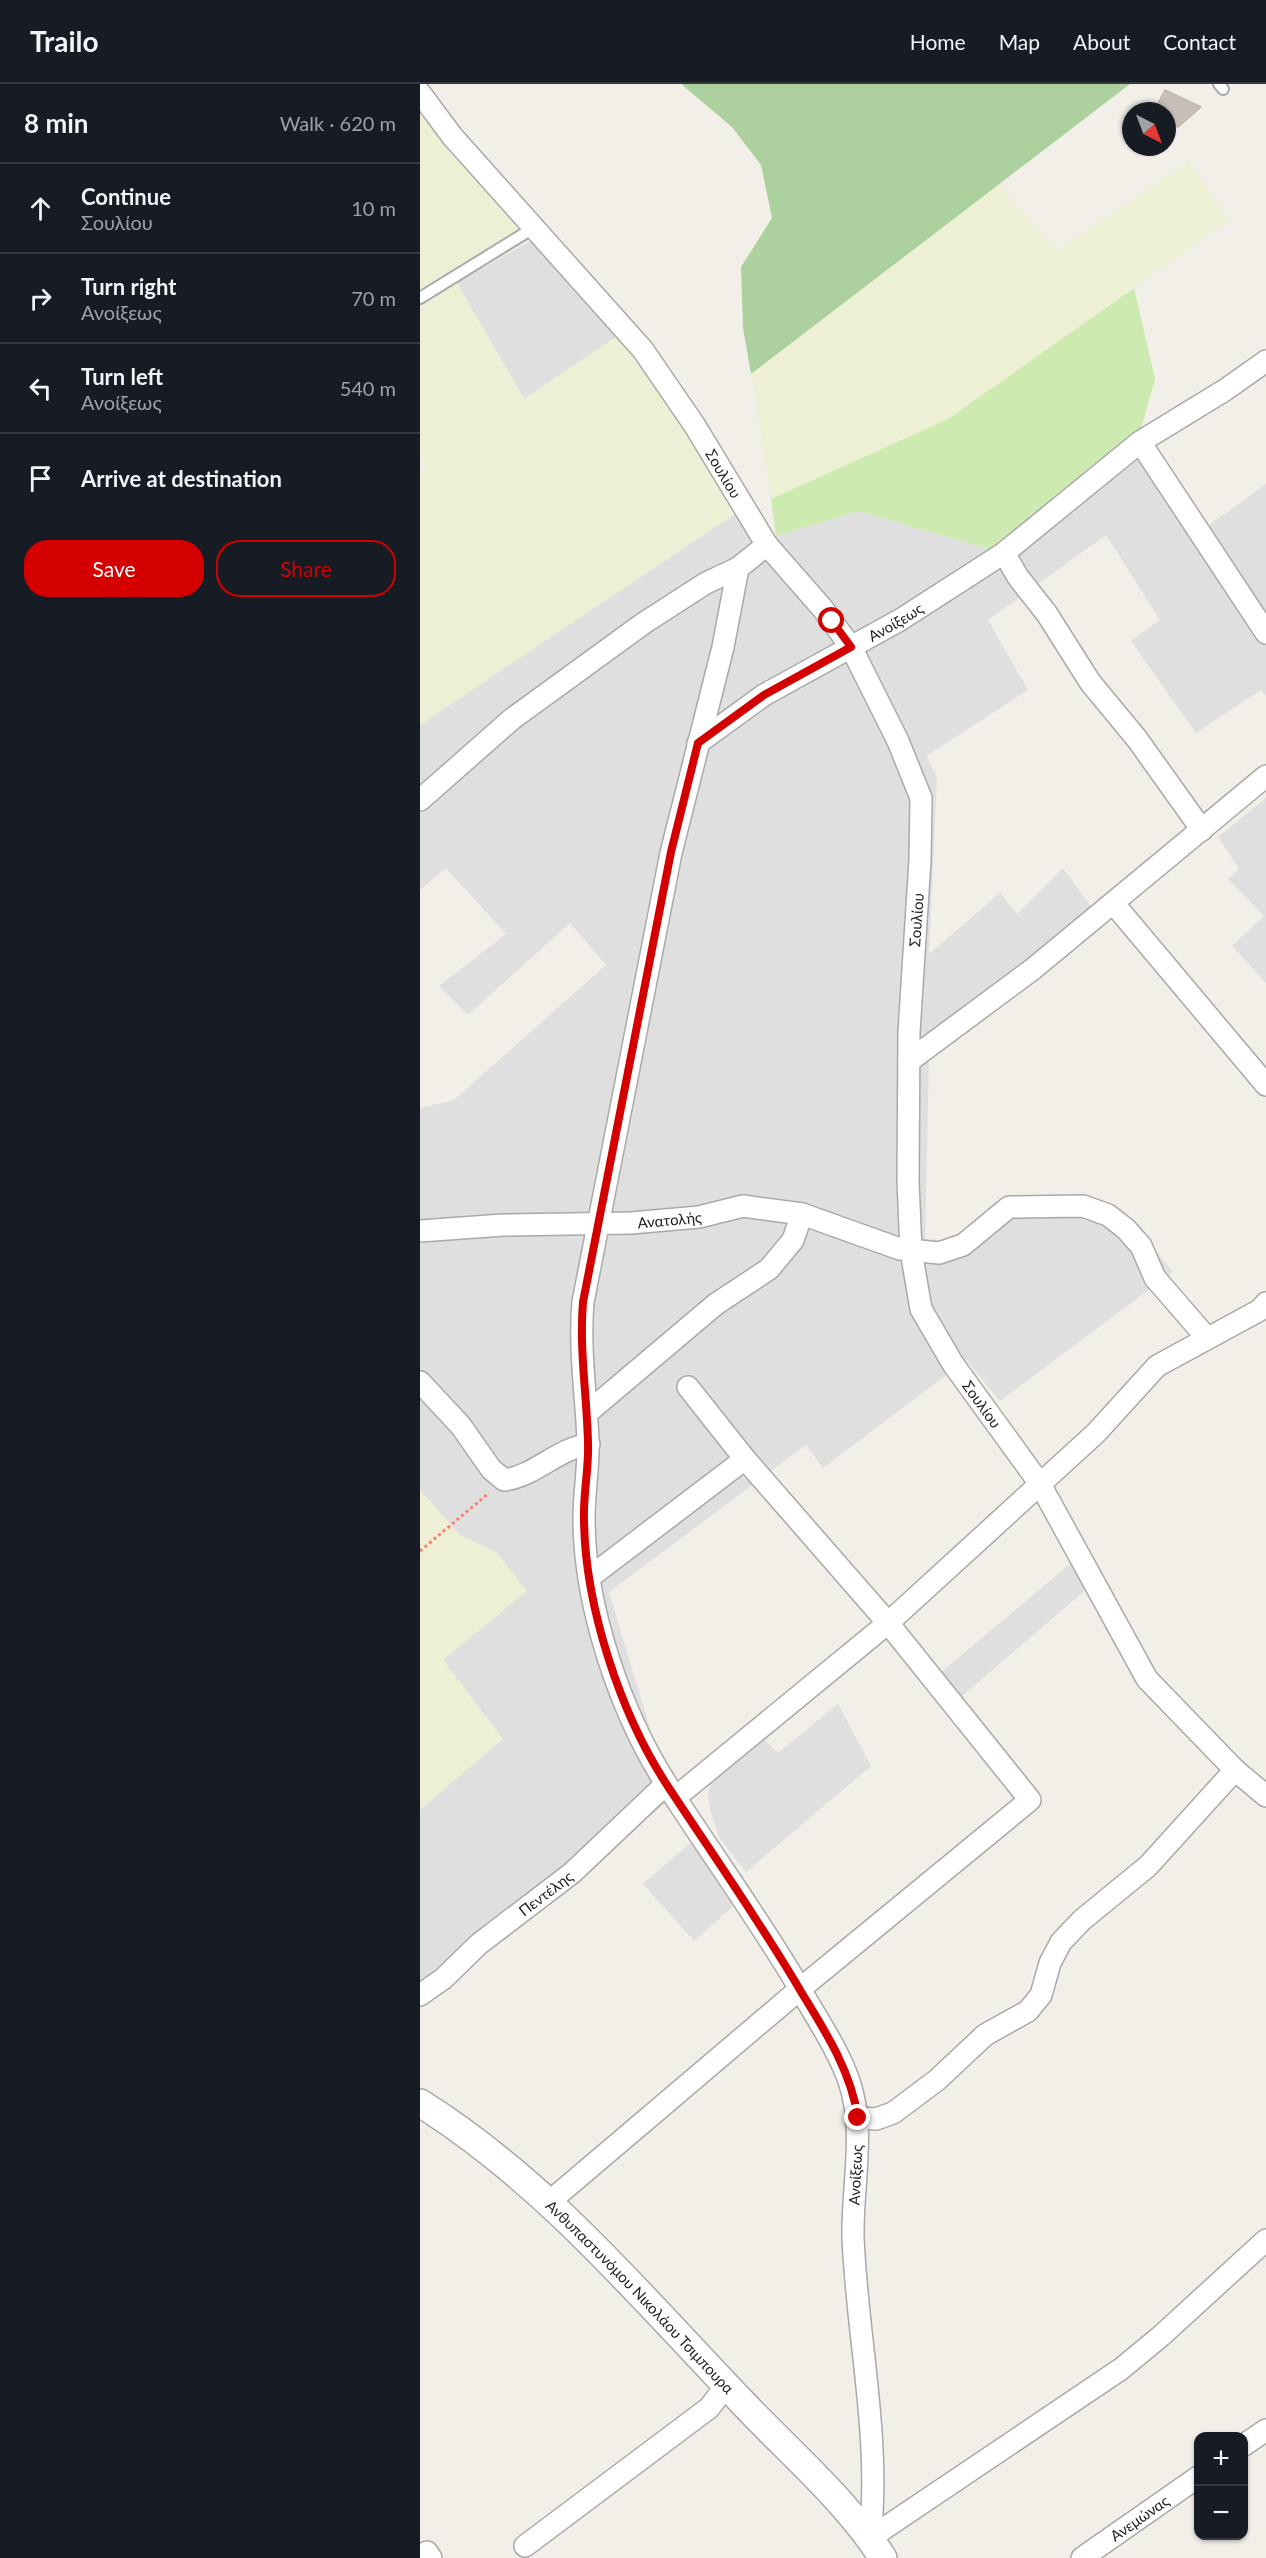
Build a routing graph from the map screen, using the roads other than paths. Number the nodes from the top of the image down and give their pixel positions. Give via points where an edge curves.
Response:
1 (420, 93) edge
2 (535, 227) junction
3 (420, 298) edge
4 (1266, 360) edge
5 (1140, 442) junction
6 (767, 545) junction
7 (1004, 553) junction
8 (738, 568) junction
9 (1266, 633) edge
10 (851, 647) junction
11 (698, 743) junction
12 (1266, 776) edge
13 (420, 800) edge
14 (1202, 830) junction
15 (1114, 904) junction
16 (909, 1061) junction
17 (1266, 1085) edge
18 (802, 1214) junction
19 (598, 1225) junction
20 (420, 1231) edge
21 (911, 1251) junction
22 (1266, 1303) edge
23 (1207, 1338) junction
24 (420, 1382) edge
25 (688, 1387) dead end
26 (587, 1413) junction
27 (588, 1444) junction
28 (745, 1459) junction
29 (1040, 1484) junction
30 (590, 1577) junction
31 (888, 1623) junction
32 (1234, 1770) junction
33 (671, 1791) junction
34 (1266, 1796) edge
35 (800, 1989) junction
36 (420, 1995) edge
37 (420, 2103) edge
38 (858, 2118) junction
39 (548, 2203) junction
40 (1266, 2240) edge
41 (726, 2386) junction
42 (1266, 2430) edge
43 (1248, 2442) edge
44 (1194, 2480) edge
45 (525, 2546) dead end
46 (876, 2548) edge
47 (1082, 2558) edge

1 - 2 street, Σουλίου via 452,136
2 - 3 lane
2 - 6 street, Σουλίου via 643,350 695,426
4 - 5 street, Ανοίξεως
5 - 7 street, Ανοίξεως
5 - 9 street
6 - 8 street
6 - 10 street, Σουλίου
7 - 10 street, Ανοίξεως
7 - 14 street via 1090,682 1137,739
8 - 11 street
8 - 13 street via 706,583 644,623 512,719
10 - 11 street, Ανοίξεως via 764,695
10 - 16 street, Σουλίου via 898,741 921,798
11 - 19 street, Ανοίξεως via 669,863
12 - 14 street
14 - 15 street
15 - 16 street
15 - 17 street
16 - 21 street, Σουλίου
18 - 19 street, Ανατολής via 740,1206 699,1216
18 - 21 street, Ανατολής
18 - 26 street via 793,1240 770,1269 716,1304
19 - 20 street, Ανατολής
19 - 26 street, Ανοίξεως via 581,1320
21 - 23 street, Ανατολής via 951,1251 1009,1208 1091,1208 1115,1219 1137,1240 1155,1278
21 - 29 street, Σουλίου via 916,1291 930,1327
22 - 23 street, Πεντέλης
23 - 29 street, Πεντέλης via 1157,1366 1130,1399
24 - 27 street via 504,1480 519,1478 562,1452
25 - 28 street
26 - 27 street, Ανοίξεως
27 - 30 street, Ανοίξεως via 584,1519
28 - 30 street
28 - 31 street
29 - 31 street, Πεντέλης
29 - 32 street, Σουλίου via 1147,1679
30 - 33 street, Ανοίξεως via 625,1701
31 - 33 street, Πεντέλης
31 - 35 street via 1030,1800
32 - 34 street, Σουλίου
32 - 38 street via 1142,1872 1061,1942 1041,1995 1028,2011 985,2035 937,2080 893,2113 876,2119
33 - 35 street, Ανοίξεως
33 - 36 street, Πεντέλης
35 - 38 street, Ανοίξεως via 843,2067
35 - 39 street
37 - 39 street, Ανθυπαστυνόμου Νικολάου Τσιμπουρα via 489,2151
38 - 46 street, Ανοίξεως via 853,2235 873,2457
39 - 41 street, Ανθυπαστυνόμου Νικολάου Τσιμπουρα
40 - 46 street via 1121,2369
41 - 45 street via 709,2408
41 - 46 street, Ανθυπαστυνόμου Νικολάου Τσιμπουρα via 844,2507
42 - 43 street
44 - 47 street, Ανεμώνας

